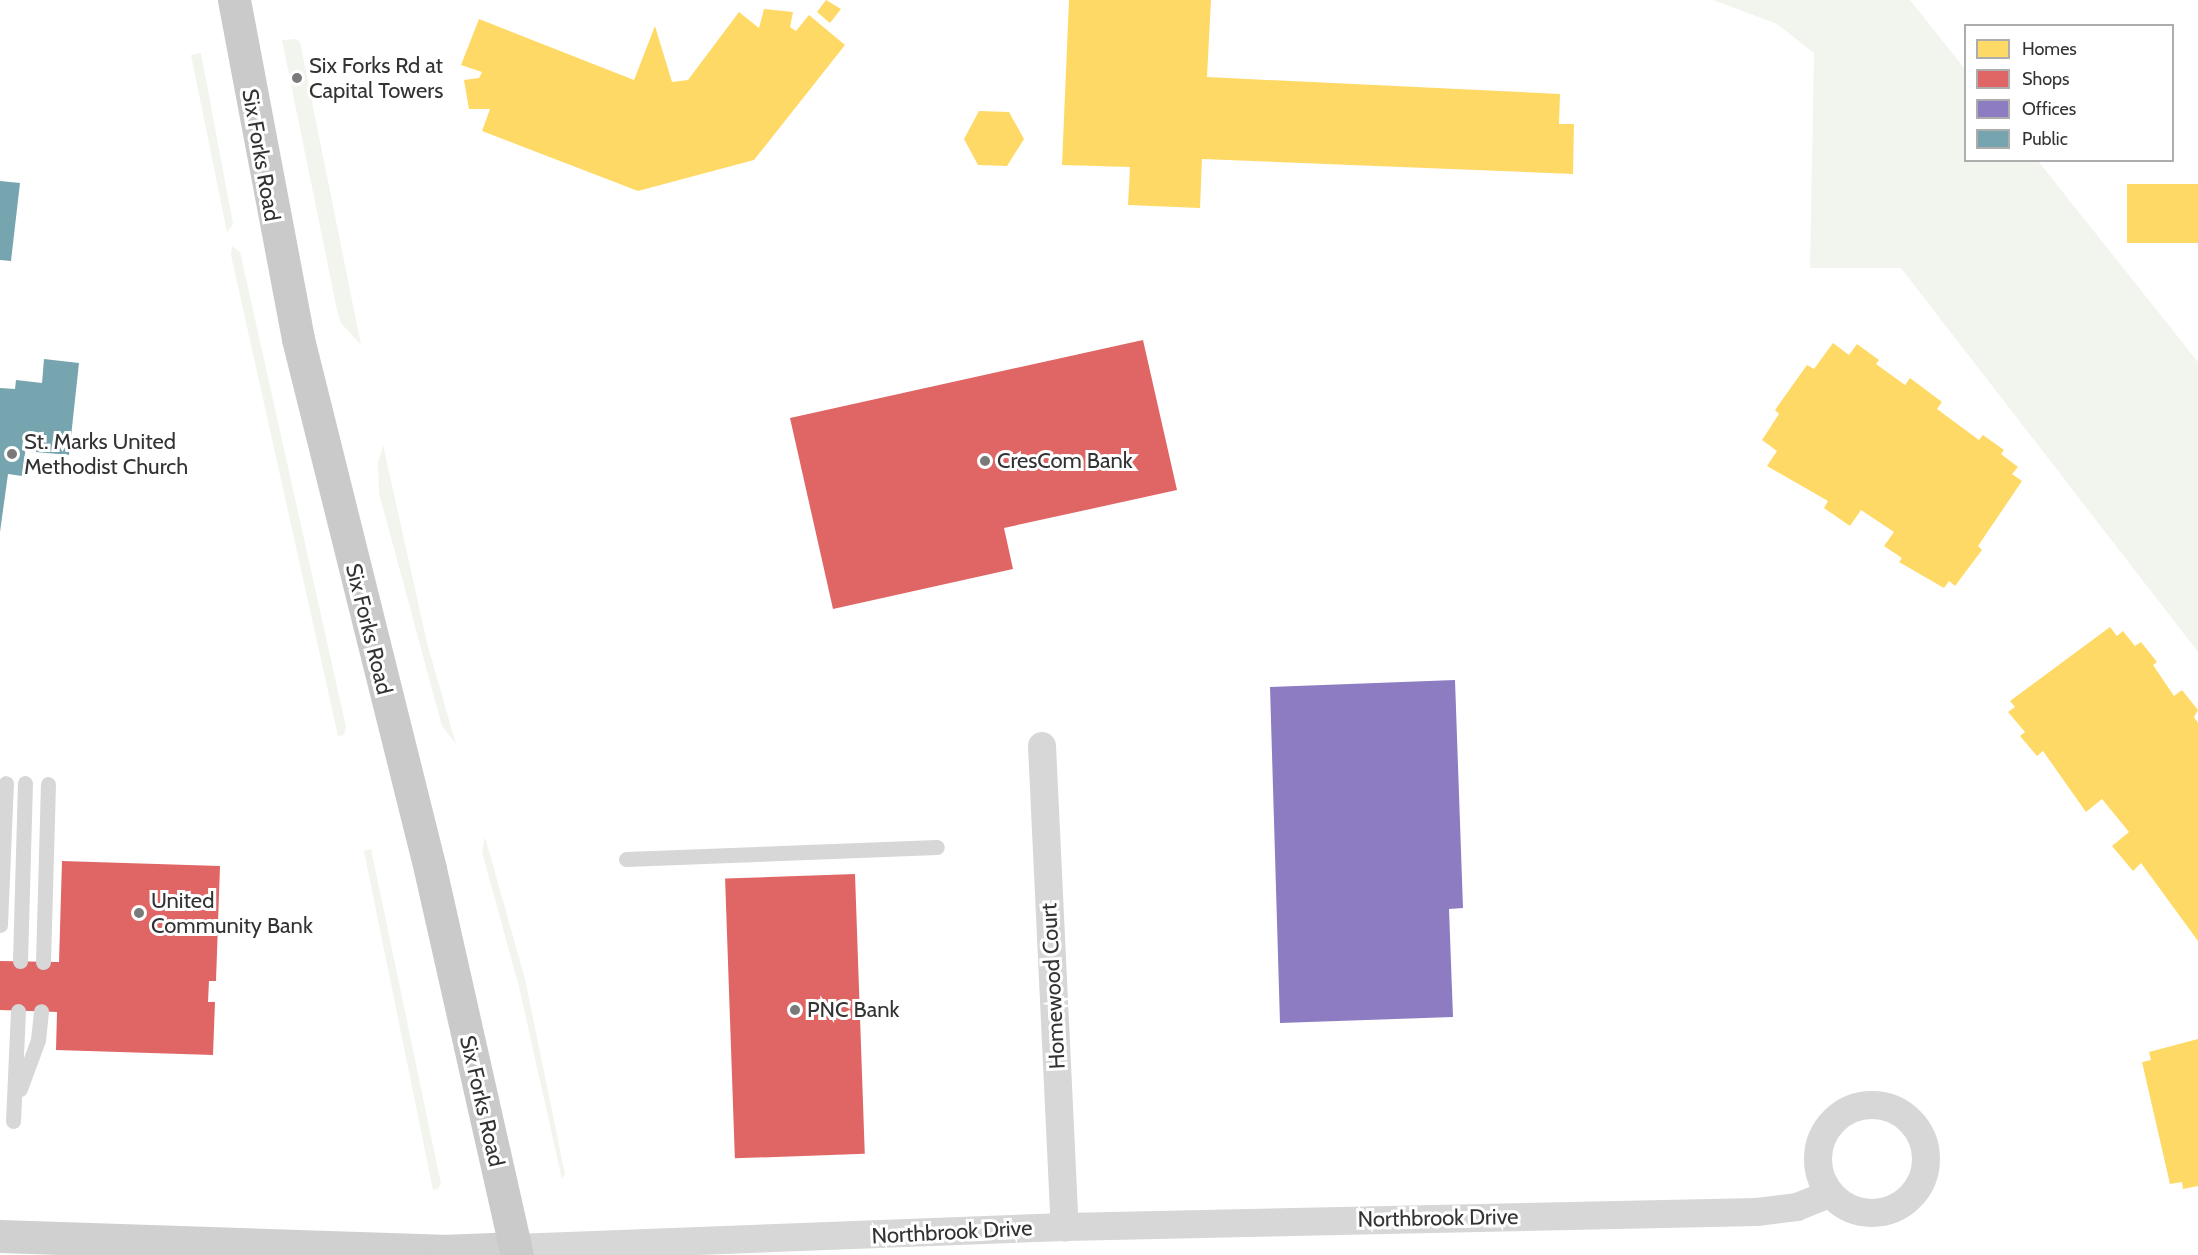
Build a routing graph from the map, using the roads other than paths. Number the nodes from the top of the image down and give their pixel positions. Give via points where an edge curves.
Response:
1 (234, 0) edge
2 (1042, 746) dead end
3 (6, 783) dead end
4 (25, 783) dead end
5 (48, 784) dead end
6 (937, 848) dead end
7 (626, 859) dead end
8 (0, 925) edge
9 (20, 961) dead end
10 (43, 962) dead end
11 (18, 1011) dead end
12 (40, 1011) dead end
13 (15, 1101) junction
14 (13, 1121) dead end
15 (1829, 1194) dead end
16 (1065, 1227) junction
17 (0, 1236) edge
18 (516, 1252) edge

1 - 18 main road, Six Forks Road via 296,328 430,869
2 - 16 street, Homewood Court
3 - 8 lane
4 - 9 lane
5 - 10 lane
6 - 7 lane
11 - 13 lane
12 - 13 lane via 38,1040
13 - 14 lane
15 - 16 street, Northbrook Drive via 1797,1207 1757,1212
16 - 18 street, Northbrook Drive
17 - 18 street, Northbrook Drive

